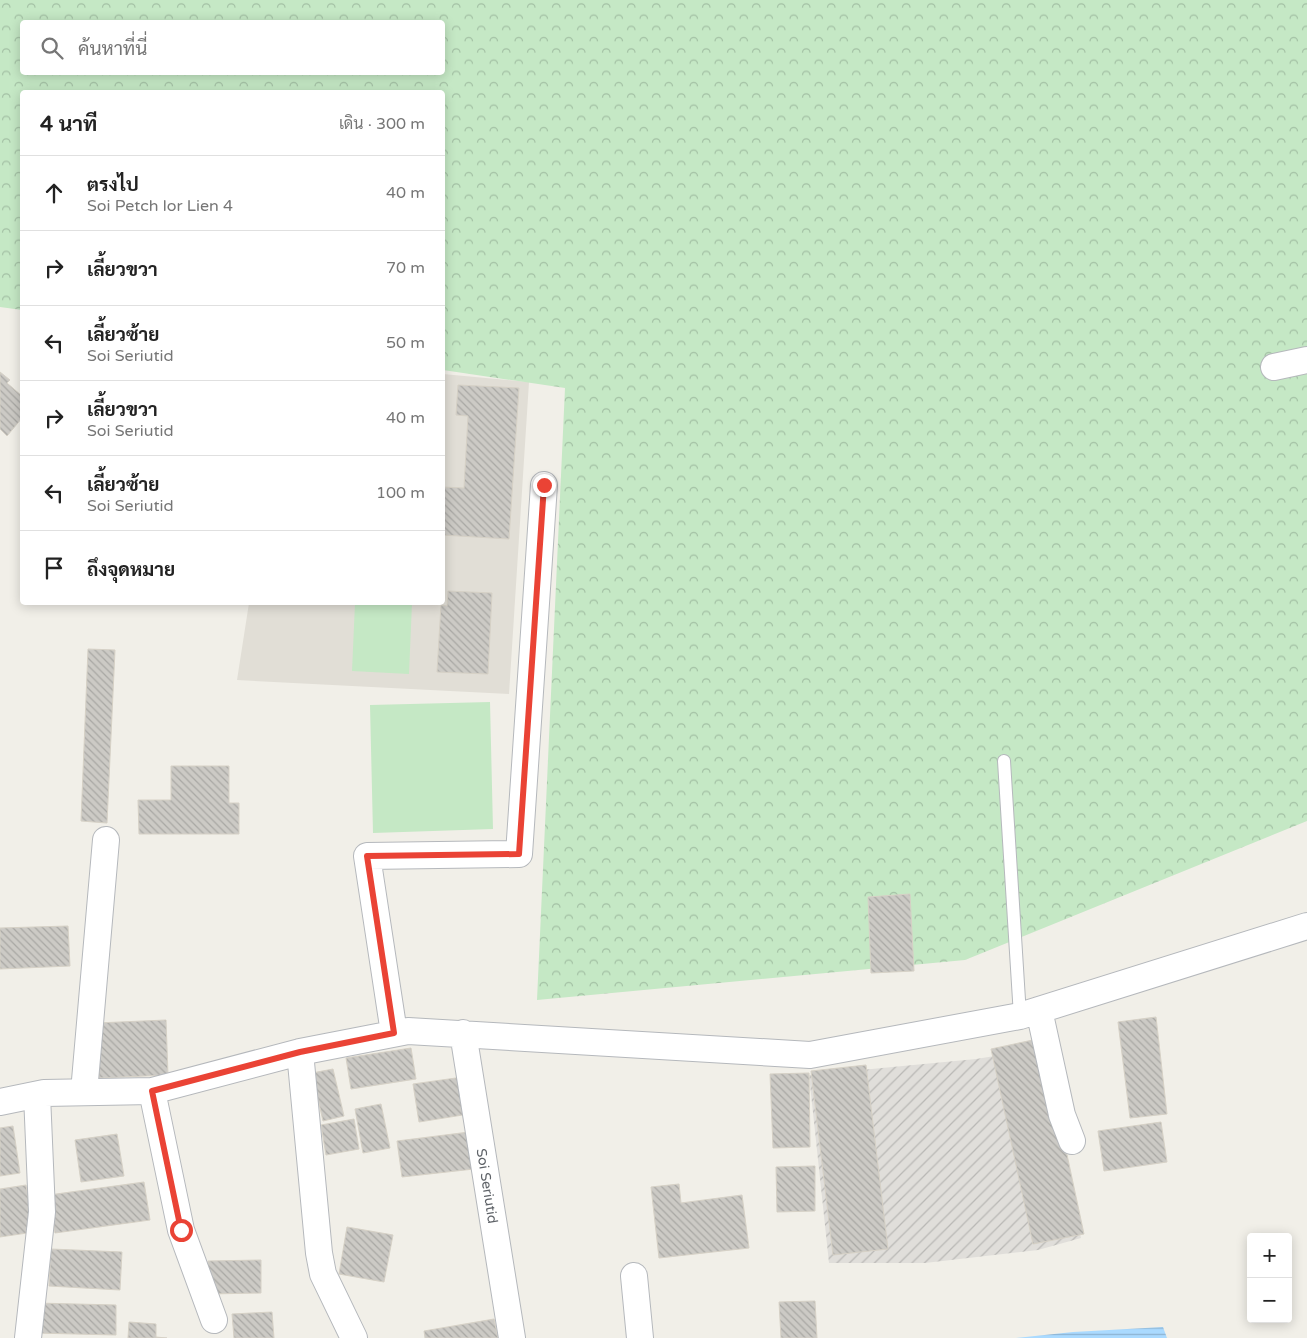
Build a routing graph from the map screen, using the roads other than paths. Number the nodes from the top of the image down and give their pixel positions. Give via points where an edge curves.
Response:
1 (1307, 360) edge
2 (1274, 367) dead end
3 (544, 485) dead end
4 (1004, 761) dead end
5 (106, 840) dead end
6 (1307, 926) edge
7 (1030, 1013) junction
8 (394, 1033) junction
9 (463, 1033) junction
10 (300, 1052) junction
11 (152, 1091) junction
12 (84, 1092) junction
13 (37, 1095) junction
14 (0, 1102) edge
15 (1072, 1141) dead end
16 (634, 1276) dead end
17 (214, 1320) dead end
18 (28, 1338) edge
19 (354, 1338) edge
20 (512, 1338) edge
21 (640, 1338) edge

1 - 2 street
3 - 8 street via 519,854 367,856
4 - 7 lane
5 - 12 street
6 - 7 street
7 - 9 street via 810,1055
7 - 15 street
8 - 9 street
8 - 10 street
9 - 20 street, Soi Seriutid
10 - 11 street
10 - 19 street via 319,1253 323,1274
11 - 12 street
11 - 17 street via 181,1230
12 - 13 street
13 - 14 street
13 - 18 street via 42,1212
16 - 21 street

